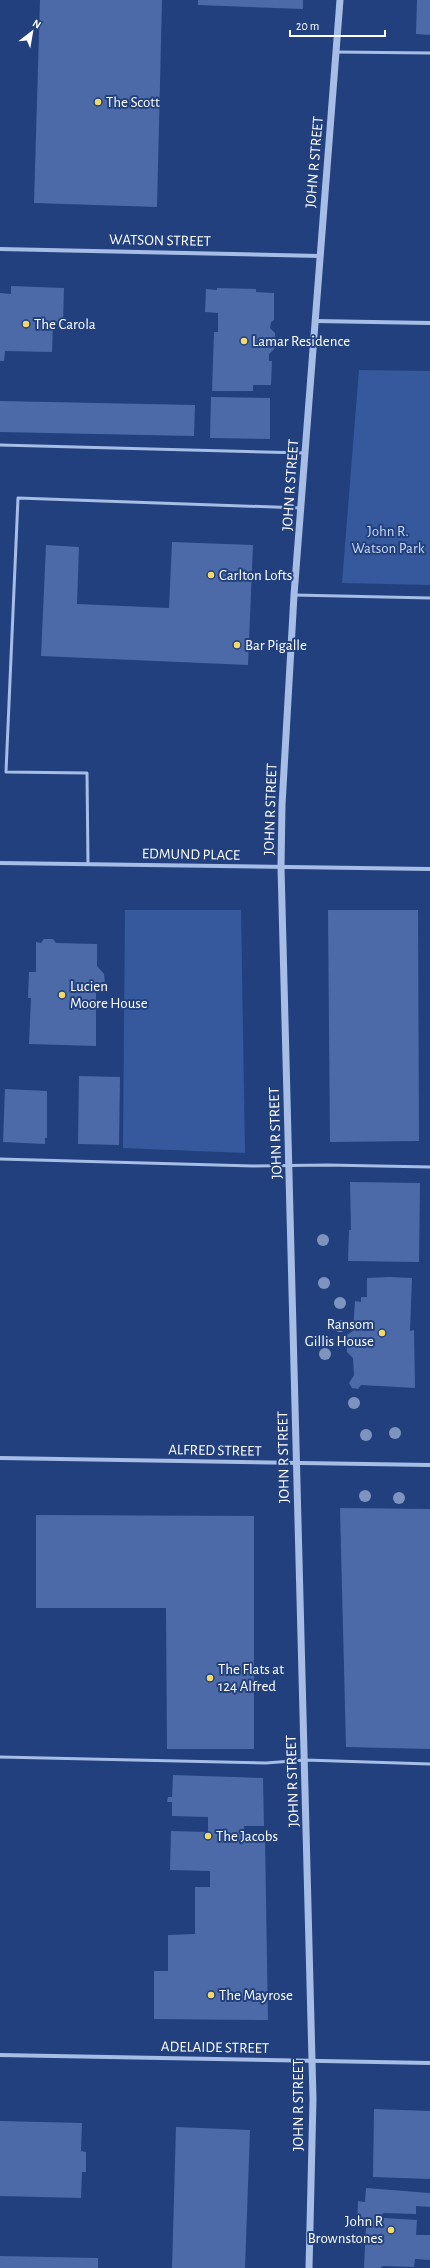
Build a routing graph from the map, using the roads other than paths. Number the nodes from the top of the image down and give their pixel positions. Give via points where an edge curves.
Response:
1 (340, 0) edge
2 (336, 52) junction
3 (430, 53) edge
4 (0, 249) edge
5 (320, 256) junction
6 (314, 320) junction
7 (430, 323) edge
8 (0, 445) edge
9 (305, 453) junction
10 (301, 508) junction
11 (294, 595) junction
12 (430, 598) edge
13 (0, 862) edge
14 (88, 864) junction
15 (281, 867) junction
16 (430, 869) edge
17 (0, 1159) edge
18 (289, 1164) junction
19 (430, 1167) edge
20 (0, 1458) edge
21 (296, 1463) junction
22 (430, 1465) edge
23 (0, 1757) edge
24 (305, 1760) junction
25 (430, 1764) edge
26 (0, 2055) edge
27 (312, 2061) junction
28 (430, 2063) edge
29 (309, 2268) edge

1 - 2 street, JOHN R STREET
2 - 3 lane
2 - 5 street, JOHN R STREET
4 - 5 street, WATSON STREET
5 - 6 street, JOHN R STREET
6 - 7 street
6 - 9 street, JOHN R STREET
8 - 9 lane
9 - 10 street, JOHN R STREET
10 - 11 street, JOHN R STREET
10 - 14 lane via 18,498 6,772 88,773
11 - 12 lane
11 - 15 street, JOHN R STREET
13 - 14 street, EDMUND PLACE
14 - 15 street, EDMUND PLACE
15 - 16 street, EDMUND PLACE
15 - 18 street, JOHN R STREET
17 - 18 lane via 253,1166
18 - 19 lane
18 - 21 street, JOHN R STREET
20 - 21 street, ALFRED STREET
21 - 22 street, ALFRED STREET
21 - 24 street, JOHN R STREET
23 - 24 lane via 266,1763
24 - 25 lane
24 - 27 street, JOHN R STREET
26 - 27 street, ADELAIDE STREET
27 - 28 street, ADELAIDE STREET
27 - 29 street, JOHN R STREET

